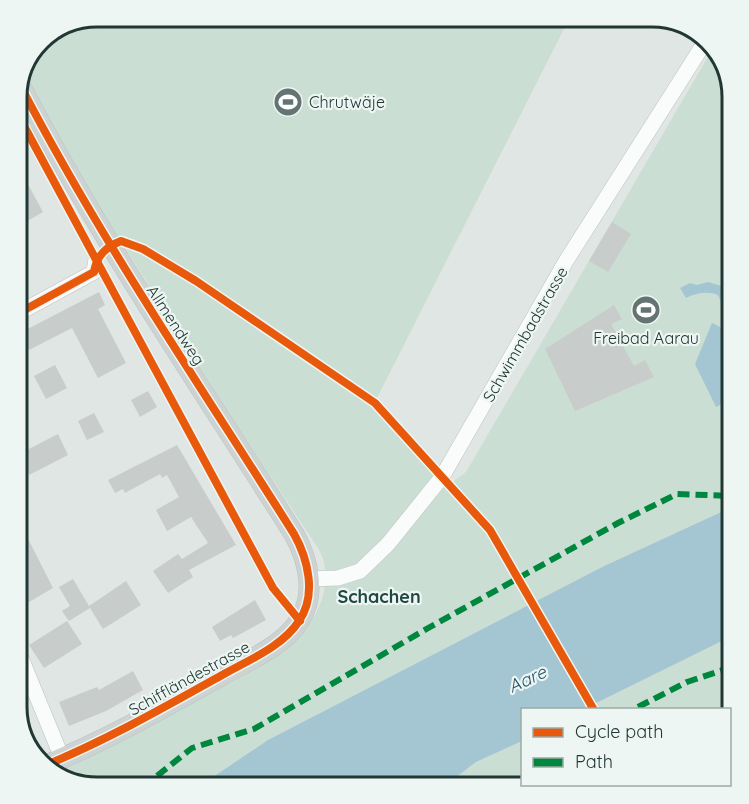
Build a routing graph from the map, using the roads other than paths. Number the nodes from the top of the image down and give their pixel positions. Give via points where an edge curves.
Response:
1 (702, 47) edge
2 (27, 98) edge
3 (117, 258) junction
4 (27, 308) edge
5 (309, 579) junction
6 (27, 682) edge
7 (53, 762) edge

1 - 5 street, Schwimmbadstrasse via 566,261 442,477 388,544 360,571 338,578
2 - 3 main road, Allmendweg
3 - 4 street via 95,266
3 - 5 main road, Allmendweg via 294,534 303,550
5 - 7 main road, Schiffländestrasse via 300,621 275,644 153,714
6 - 7 street

